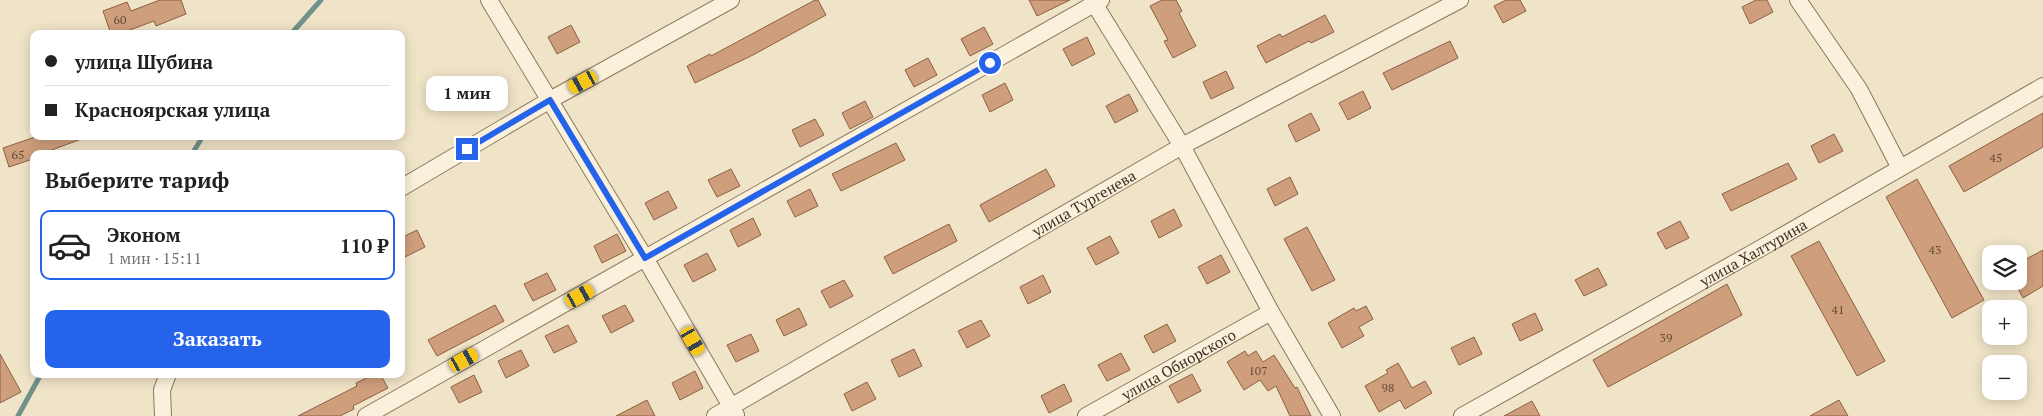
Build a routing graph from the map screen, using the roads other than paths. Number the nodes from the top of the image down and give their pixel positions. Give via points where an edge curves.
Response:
1 (489, 0) edge
2 (731, 0) edge
3 (1460, 0) edge
4 (1798, 0) edge
5 (1096, 1) edge
6 (2043, 86) edge
7 (550, 100) junction
8 (1182, 146) junction
9 (1900, 168) junction
10 (405, 186) edge
11 (645, 258) junction
12 (1271, 312) junction
13 (166, 378) edge
14 (734, 411) edge
15 (163, 416) edge
16 (366, 416) edge
17 (715, 416) edge
18 (1086, 416) edge
19 (1332, 416) edge
20 (1462, 416) edge

1 - 7 street
2 - 7 street
3 - 8 street, улица Тургенева
4 - 9 street via 1859,89
5 - 8 street
5 - 11 street
6 - 9 street, улица Халтурина
7 - 10 street
7 - 11 street
8 - 12 street
8 - 14 street, улица Тургенева
9 - 20 street, улица Халтурина
11 - 14 street
11 - 16 street
12 - 18 street, улица Обнорского
12 - 19 street
13 - 15 street via 162,390
14 - 17 street, улица Тургенева

